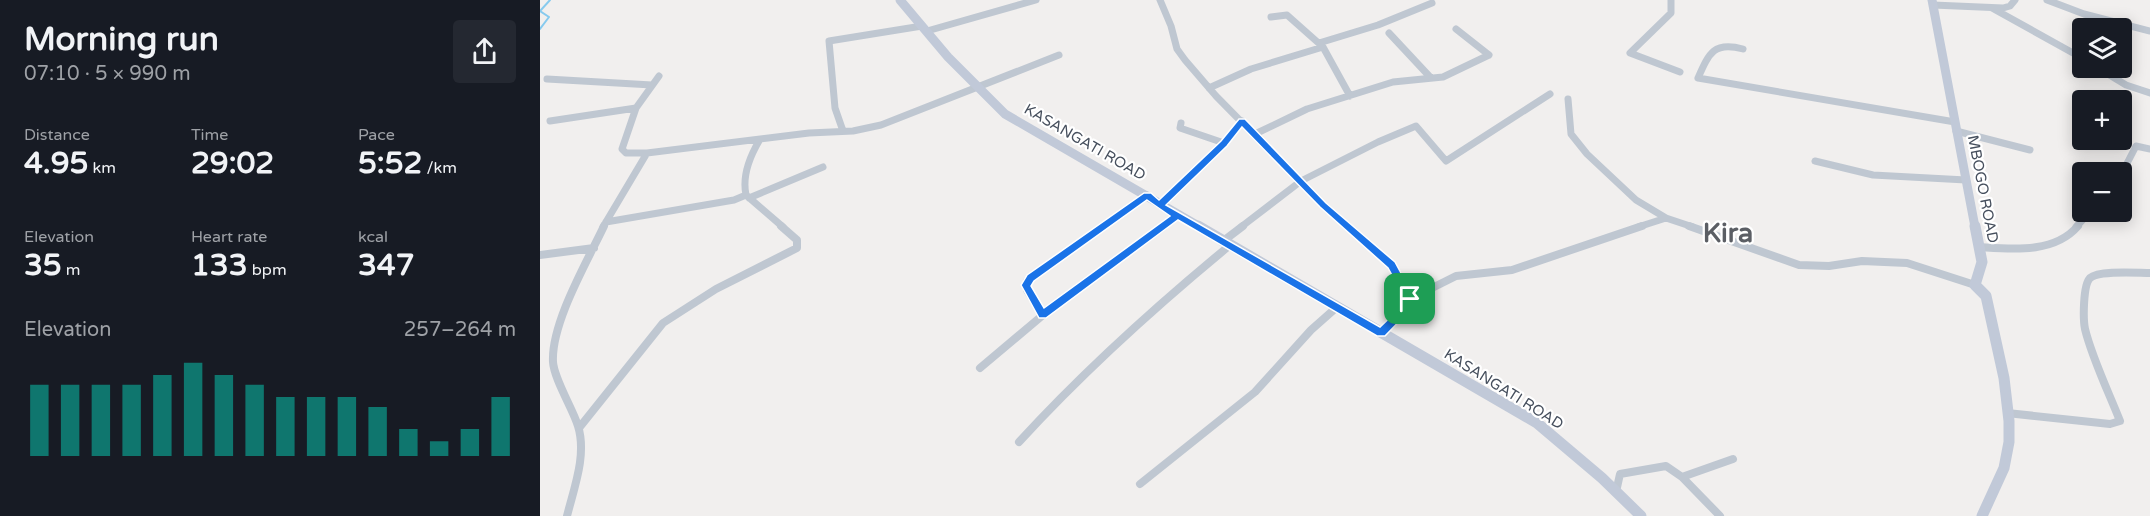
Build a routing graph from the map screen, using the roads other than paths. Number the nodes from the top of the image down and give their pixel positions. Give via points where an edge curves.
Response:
1 (900, 0) edge
2 (1036, 0) edge
3 (1160, 0) edge
4 (1671, 0) edge
5 (2015, 0) edge
6 (2047, 0) edge
7 (1432, 3) dead end
8 (1932, 3) edge
9 (1967, 4) edge
10 (1992, 8) junction
11 (1271, 17) dead end
12 (925, 28) junction
13 (1456, 29) dead end
14 (2150, 31) edge
15 (1389, 33) dead end
16 (1321, 45) junction
17 (1743, 50) dead end
18 (2072, 52) edge
19 (1059, 56) dead end
20 (1680, 72) dead end
21 (659, 76) dead end
22 (1431, 78) junction
23 (2116, 78) edge
24 (547, 79) dead end
25 (652, 85) junction
26 (980, 88) junction
27 (1209, 88) junction
28 (2150, 93) edge
29 (1550, 94) dead end
30 (1350, 96) junction
31 (1568, 99) dead end
32 (636, 108) junction
33 (550, 121) dead end
34 (1242, 121) junction
35 (1181, 123) dead end
36 (1955, 126) junction
37 (843, 131) junction
38 (1255, 134) junction
39 (759, 141) junction
40 (1224, 143) junction
41 (2150, 148) edge
42 (2030, 150) dead end
43 (648, 153) junction
44 (1815, 161) dead end
45 (2128, 162) edge
46 (824, 167) dead end
47 (1966, 180) junction
48 (1301, 181) junction
49 (1147, 195) junction
50 (747, 196) junction
51 (1160, 206) junction
52 (1177, 216) junction
53 (1666, 218) junction
54 (606, 222) junction
55 (2081, 222) edge
56 (1226, 244) junction
57 (1979, 247) junction
58 (594, 248) junction
59 (540, 255) edge
60 (2150, 273) edge
61 (1975, 285) junction
62 (1410, 299) junction
63 (1337, 307) junction
64 (1043, 315) junction
65 (1381, 333) junction
66 (980, 368) dead end
67 (2007, 412) junction
68 (579, 428) junction
69 (1019, 442) dead end
70 (1733, 459) dead end
71 (1682, 477) junction
72 (1140, 484) dead end
73 (1616, 492) junction
74 (567, 516) edge
75 (1641, 516) edge
76 (1720, 516) edge
77 (1982, 516) edge

1 - 12 street, KASANGATI ROAD
2 - 12 street
3 - 27 street via 1177,49
4 - 20 street via 1671,13 1630,54
5 - 10 street via 2007,7
6 - 14 street
7 - 16 street
8 - 9 street
8 - 36 street, MBOGO ROAD
9 - 10 street
10 - 18 street
11 - 16 street via 1287,15
12 - 26 street, KASANGATI ROAD
12 - 37 street via 829,41 836,108
13 - 22 street via 1489,55 1456,72
15 - 22 street
16 - 27 street
16 - 30 street
17 - 36 street via 1728,46 1709,52 1698,78
19 - 26 street
21 - 25 street
22 - 30 street via 1393,82
23 - 28 street
24 - 25 street
25 - 32 street
26 - 37 street via 881,125
26 - 49 street, KASANGATI ROAD via 1005,114
27 - 34 street
29 - 48 street via 1446,161 1416,126
30 - 38 street via 1307,109
31 - 53 street via 1571,134 1587,154 1636,200
32 - 33 street
32 - 43 street via 622,149 626,153
34 - 38 street
34 - 40 street
35 - 40 street via 1180,128
36 - 42 street
36 - 47 street, MBOGO ROAD
37 - 39 street
38 - 48 street
39 - 43 street
39 - 50 street via 750,156 744,189
40 - 51 street
41 - 45 street via 2136,146
43 - 54 street
44 - 47 street via 1873,175
46 - 50 street
47 - 57 street, MBOGO ROAD
48 - 56 street
48 - 62 street via 1392,265
49 - 51 street, KASANGATI ROAD
49 - 64 street via 1027,281 1027,290
50 - 54 street
50 - 68 street via 797,240 797,248 716,289 663,323
51 - 52 street, KASANGATI ROAD
52 - 56 street, KASANGATI ROAD
52 - 64 street
53 - 61 street via 1799,265 1907,263
53 - 62 street via 1512,270 1456,276
54 - 58 street
55 - 57 street via 2068,236 2053,243
56 - 63 street, KASANGATI ROAD
56 - 69 street via 1134,326
57 - 61 street, MBOGO ROAD via 1982,262
58 - 59 street
58 - 68 street via 556,335 552,357
60 - 67 street via 2100,274 2087,283 2085,328 2120,421 2110,424
61 - 67 street via 1986,296
62 - 65 street via 1410,304
63 - 65 street, KASANGATI ROAD
63 - 72 street via 1255,392
64 - 66 street
65 - 73 street, KASANGATI ROAD via 1537,423
67 - 77 street via 2007,459
68 - 74 street via 581,457
70 - 71 street
71 - 73 street via 1666,466 1620,474
71 - 76 street
73 - 75 street, KASANGATI ROAD

